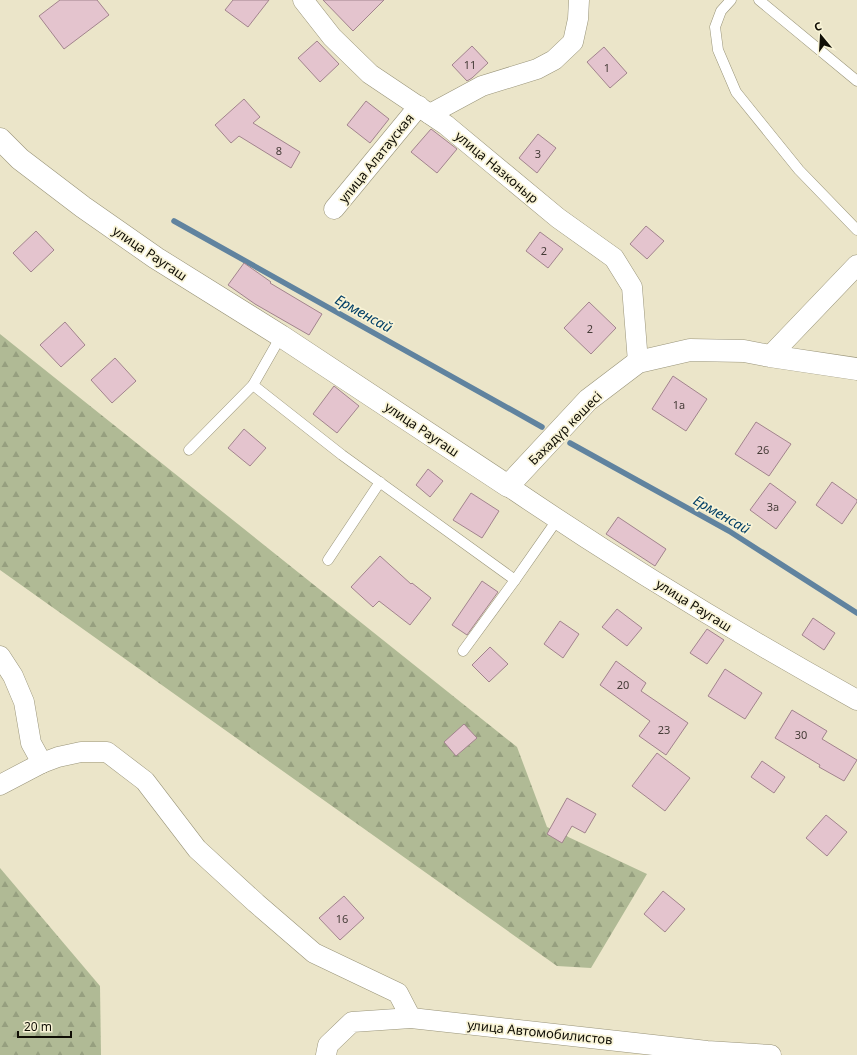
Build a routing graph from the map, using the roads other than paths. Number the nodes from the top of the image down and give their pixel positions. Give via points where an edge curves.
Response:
1 (303, 0) edge
2 (579, 0) edge
3 (731, 0) edge
4 (759, 0) edge
5 (857, 81) edge
6 (425, 110) junction
7 (0, 140) edge
8 (334, 209) dead end
9 (857, 230) edge
10 (857, 265) edge
11 (281, 336) junction
12 (770, 356) junction
13 (638, 362) junction
14 (857, 370) edge
15 (253, 385) junction
16 (189, 450) dead end
17 (380, 482) junction
18 (508, 486) junction
19 (557, 520) junction
20 (328, 560) dead end
21 (515, 580) junction
22 (463, 651) dead end
23 (0, 656) edge
24 (857, 700) edge
25 (42, 763) junction
26 (0, 784) edge
27 (411, 1018) junction
28 (326, 1055) edge
29 (771, 1055) edge

1 - 6 street, улица Назконыр via 332,37 370,74
2 - 6 street, улица Алатауская via 573,42 554,60 538,69 482,86
3 - 9 lane via 721,11 715,27 718,50 736,92 799,170
4 - 5 lane
6 - 8 street, улица Алатауская
6 - 13 street, улица Назконыр via 558,218 614,258 632,287
7 - 11 street, улица Раугаш via 20,159 83,207 150,254
10 - 12 street
11 - 15 lane
11 - 18 street, улица Раугаш
12 - 13 street, Бахадүр көшесі via 744,351 690,350
12 - 14 street, Бахадүр көшесі
13 - 18 street, Бахадүр көшесі via 588,400
15 - 16 lane
15 - 17 lane
17 - 20 lane
17 - 21 lane
18 - 19 street, улица Раугаш
19 - 21 lane
19 - 24 street, улица Раугаш via 772,652
21 - 22 lane
23 - 25 street via 13,676 24,702 30,743
25 - 26 street
25 - 27 street via 81,752 107,752 145,781 197,849 256,903 314,953 398,993
27 - 28 street, улица Автомобилистов via 352,1022 328,1045
27 - 29 street, улица Автомобилистов via 699,1050

